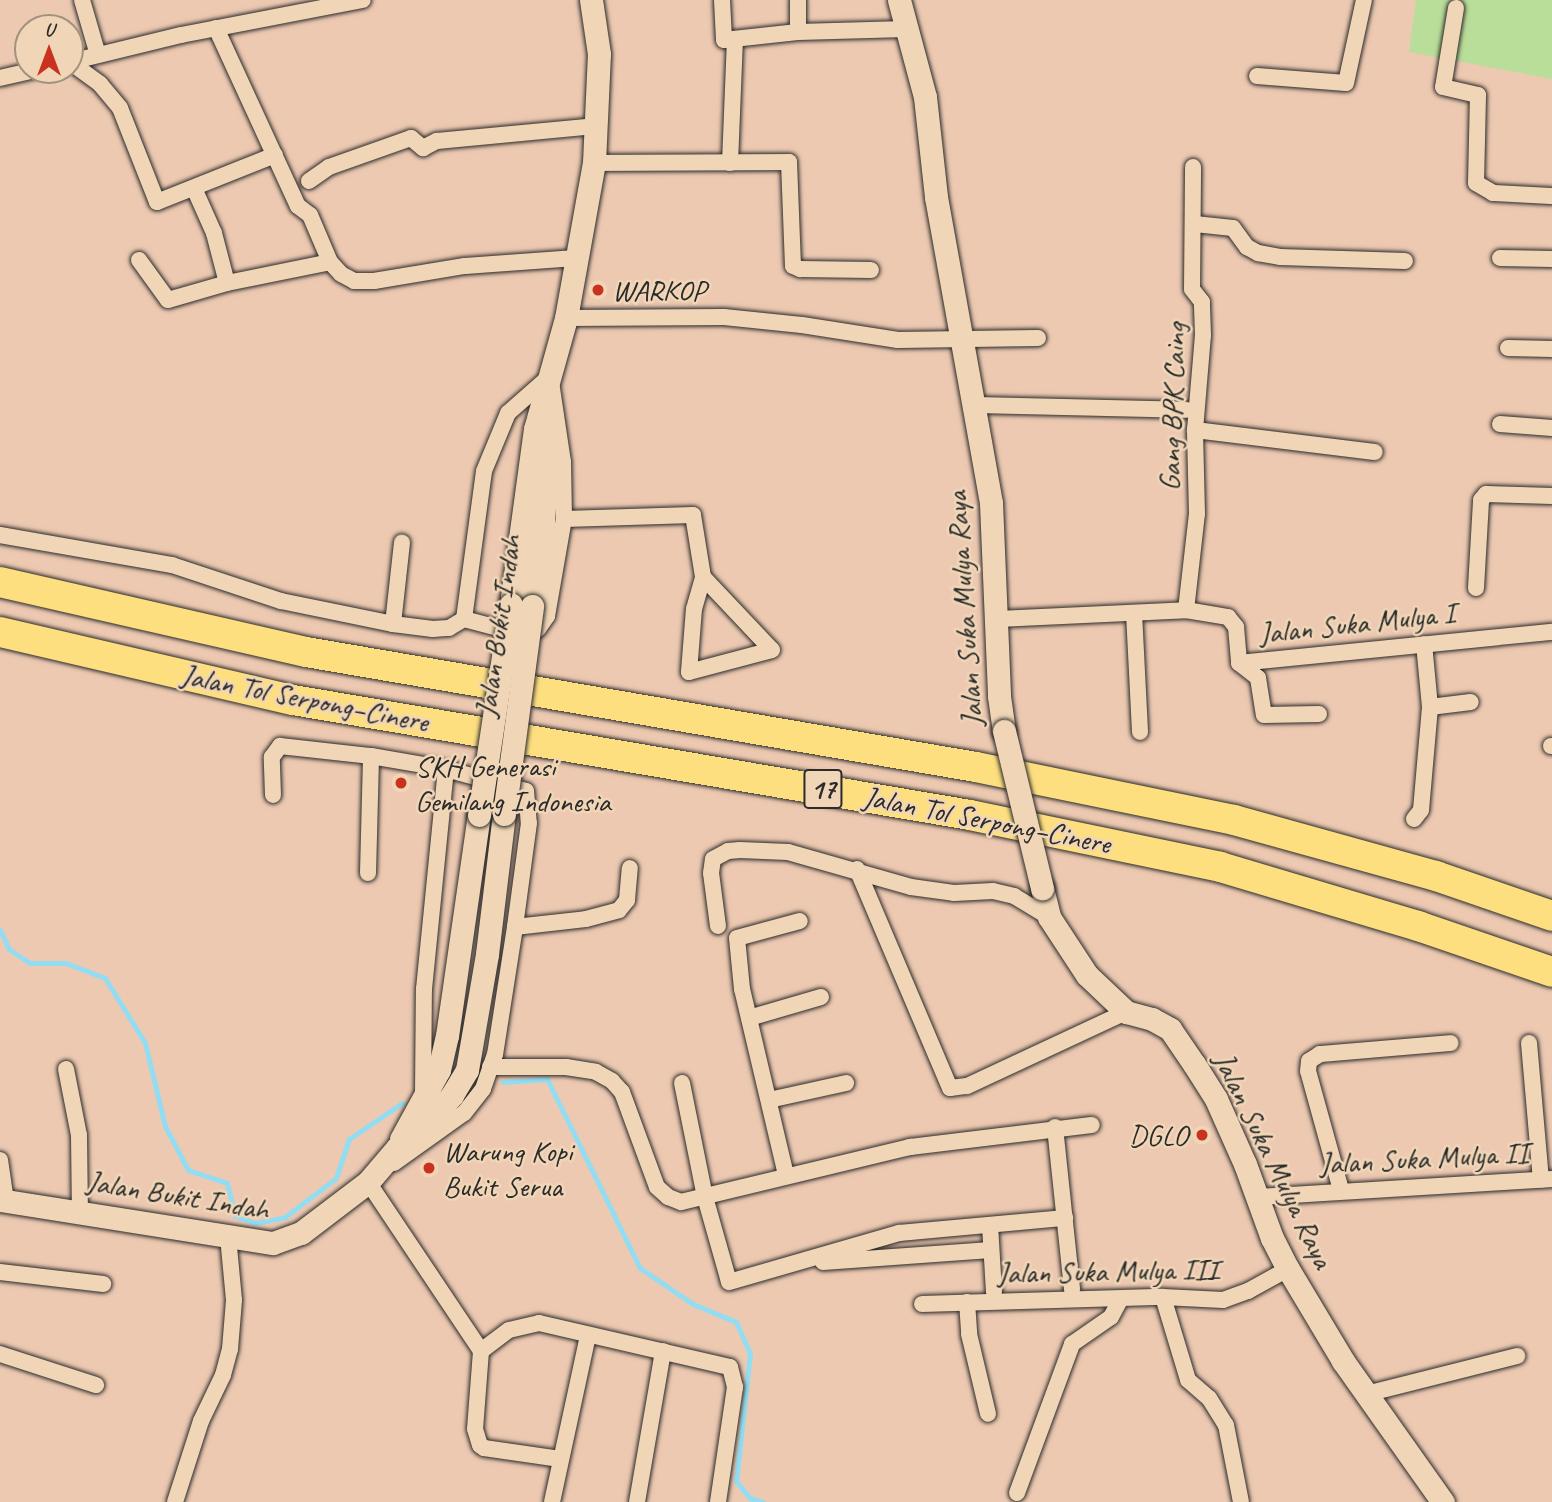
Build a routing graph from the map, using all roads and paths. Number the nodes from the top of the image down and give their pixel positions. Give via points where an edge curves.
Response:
1 (82, 0) edge
2 (591, 0) edge
3 (722, 0) edge
4 (797, 0) edge
5 (899, 0) edge
6 (1364, 0) edge
7 (357, 1) edge
8 (295, 6) edge
9 (1456, 8) dead end
10 (216, 28) junction
11 (906, 29) junction
12 (798, 32) junction
13 (735, 39) junction
14 (98, 55) junction
15 (84, 58) edge
16 (84, 72) edge
17 (1257, 76) dead end
18 (597, 126) junction
19 (275, 155) junction
20 (594, 163) junction
21 (730, 163) junction
22 (1193, 167) dead end
23 (309, 181) dead end
24 (194, 188) junction
25 (1552, 196) edge
26 (1195, 224) junction
27 (576, 258) junction
28 (1500, 258) dead end
29 (1552, 259) edge
30 (139, 260) dead end
31 (1405, 261) dead end
32 (330, 262) junction
33 (871, 270) dead end
34 (227, 283) junction
35 (566, 318) junction
36 (961, 338) junction
37 (1038, 338) dead end
38 (1508, 348) dead end
39 (1552, 349) edge
40 (550, 376) junction
41 (973, 405) junction
42 (1186, 410) dead end
43 (1500, 424) dead end
44 (1552, 428) edge
45 (1195, 430) junction
46 (1376, 452) dead end
47 (1552, 496) edge
48 (564, 519) junction
49 (0, 535) edge
50 (402, 542) dead end
51 (704, 578) junction
52 (0, 582) edge
53 (1476, 588) dead end
54 (522, 605) junction
55 (1186, 610) junction
56 (1134, 612) junction
57 (464, 619) junction
58 (998, 620) junction
59 (393, 624) junction
60 (0, 632) edge
61 (1552, 632) edge
62 (1424, 644) junction
63 (1239, 663) junction
64 (1471, 702) dead end
65 (1430, 707) junction
66 (1319, 714) dead end
67 (1140, 732) dead end
68 (371, 756) junction
69 (446, 769) junction
70 (273, 795) dead end
71 (1414, 818) dead end
72 (630, 868) dead end
73 (857, 869) junction
74 (368, 873) dead end
75 (1552, 916) edge
76 (1049, 917) junction
77 (800, 921) dead end
78 (718, 926) dead end
79 (515, 927) junction
80 (1552, 972) edge
81 (821, 997) dead end
82 (1126, 1012) junction
83 (749, 1018) junction
84 (1451, 1043) dead end
85 (1529, 1043) dead end
86 (490, 1067) junction
87 (66, 1069) dead end
88 (682, 1083) dead end
89 (846, 1083) dead end
90 (423, 1097) junction
91 (769, 1100) junction
92 (1093, 1125) dead end
93 (1055, 1127) junction
94 (397, 1149) junction
95 (0, 1160) edge
96 (786, 1175) junction
97 (1546, 1179) edge
98 (369, 1182) junction
99 (1341, 1190) junction
100 (705, 1197) junction
101 (1258, 1197) junction
102 (3, 1200) edge
103 (80, 1212) junction
104 (1065, 1217) junction
105 (990, 1225) junction
106 (228, 1236) junction
107 (991, 1250) junction
108 (790, 1265) junction
109 (1288, 1269) junction
110 (0, 1272) edge
111 (103, 1284) dead end
112 (1072, 1290) dead end
113 (994, 1292) dead end
114 (1163, 1297) junction
115 (1121, 1298) junction
116 (967, 1302) junction
117 (922, 1304) dead end
118 (588, 1335) junction
119 (481, 1351) junction
120 (663, 1352) junction
121 (0, 1354) edge
122 (1517, 1356) dead end
123 (96, 1385) dead end
124 (1366, 1394) junction
125 (988, 1414) dead end
126 (559, 1459) junction
127 (1017, 1493) dead end
128 (175, 1502) edge
129 (552, 1502) edge
130 (637, 1502) edge
131 (718, 1502) edge
132 (1241, 1502) edge
133 (1443, 1502) edge

1 - 14 street
2 - 18 main road, Jalan Bukit Indah via 598,54
3 - 13 street via 724,40
4 - 12 street
5 - 11 main road, Jalan Suka Mulya Raya
6 - 17 street via 1346,83
7 - 8 street
8 - 10 street
9 - 25 street via 1443,86 1478,95 1476,183 1493,192
10 - 14 street
10 - 19 street
11 - 12 street
11 - 36 main road, Jalan Suka Mulya Raya via 925,97 936,197
12 - 13 street
13 - 21 street
14 - 15 street
16 - 24 street via 120,108 157,201
18 - 20 main road, Jalan Bukit Indah
18 - 23 street via 437,141 424,148 413,138 328,167
19 - 24 street
19 - 32 street via 298,206 310,215
20 - 21 street
20 - 27 main road, Jalan Bukit Indah
21 - 33 street via 789,162 793,266
22 - 26 street, Gang BPK Caing
24 - 34 street via 214,233
26 - 31 street via 1233,228 1247,247 1280,257
26 - 45 street, Gang BPK Caing via 1192,289 1203,307
27 - 32 street via 501,262 354,281
27 - 35 main road, Jalan Bukit Indah
28 - 29 street
30 - 34 street via 168,300
32 - 34 street
35 - 36 street via 724,317 886,340
35 - 40 main road, Jalan Bukit Indah
36 - 37 street
36 - 41 main road, Jalan Suka Mulya Raya
38 - 39 street
40 - 48 street via 563,462
40 - 54 main road, Jalan Bukit Indah via 542,542
40 - 57 street via 508,413 484,471
41 - 42 street
41 - 58 main road, Jalan Suka Mulya Raya via 991,503
43 - 44 street
45 - 46 street
45 - 55 street, Gang BPK Caing via 1197,514
47 - 53 street via 1486,494
48 - 51 street via 693,515
48 - 57 street via 547,616 538,629 506,630
49 - 59 street via 172,565 281,601
50 - 59 street
51 - 51 street via 694,609 689,672 772,650
52 - 75 highway, Jalan Tol Serpong–Cinere / 17 via 306,652 976,767 1234,820 1436,876
54 - 90 main road, Jalan Bukit Indah, bridge via 479,815 447,1036 439,1070
54 - 94 main road, Jalan Bukit Indah, bridge via 504,814 486,965 467,1070 452,1095
55 - 56 street, Jalan Suka Mulya I
55 - 63 street, Jalan Suka Mulya I via 1234,621
56 - 58 street, Jalan Suka Mulya I
56 - 67 street
57 - 59 street via 449,628
58 - 76 main road, Jalan Suka Mulya Raya, bridge via 1004,731
60 - 80 highway, Jalan Tol Serpong–Cinere / 17 via 293,700 971,815 1220,867
61 - 62 street, Jalan Suka Mulya I
62 - 63 street, Jalan Suka Mulya I
62 - 65 street
63 - 66 street via 1260,682 1264,715
64 - 65 street
65 - 71 street via 1421,810
68 - 69 street
68 - 70 street via 279,746 272,757
68 - 74 street
69 - 79 street via 526,791 529,823
69 - 90 street via 424,989
72 - 79 street via 627,900 619,910 586,919
73 - 76 street via 911,887 1004,893
73 - 78 street via 788,852 740,850 718,855 711,873
73 - 82 street via 950,1088 967,1086
76 - 82 main road, Jalan Suka Mulya Raya via 1087,975
77 - 83 street via 737,938
79 - 86 street
81 - 83 street
82 - 101 main road, Jalan Suka Mulya Raya via 1161,1024 1176,1037 1216,1099
83 - 91 street
84 - 99 street via 1321,1054 1309,1061
85 - 97 street
86 - 98 street via 483,1089 464,1113
86 - 100 street via 566,1067 596,1072 612,1081 622,1092 657,1187 681,1202
87 - 103 street via 79,1135
88 - 100 street
89 - 91 street
90 - 94 main road, Jalan Bukit Indah
91 - 96 street
92 - 93 street
93 - 96 street via 910,1147
93 - 104 street
94 - 98 main road, Jalan Bukit Indah
95 - 102 street
96 - 100 street
97 - 99 street, Jalan Suka Mulya II
98 - 106 main road, Jalan Bukit Indah via 283,1242
98 - 119 street
99 - 101 street, Jalan Suka Mulya II
100 - 108 street via 729,1282
101 - 109 main road, Jalan Suka Mulya Raya
102 - 103 main road, Jalan Bukit Indah
103 - 106 main road, Jalan Bukit Indah
104 - 105 street
104 - 112 street
105 - 107 street
105 - 108 street via 899,1233
106 - 128 street via 234,1300 230,1349
107 - 108 street
107 - 113 street
109 - 114 street, Jalan Suka Mulya III via 1223,1300
109 - 124 main road, Jalan Suka Mulya Raya
110 - 111 street
114 - 115 street, Jalan Suka Mulya III
114 - 132 street via 1188,1380 1209,1398 1226,1425
115 - 116 street, Jalan Suka Mulya III
115 - 127 street via 1111,1317 1072,1344
116 - 117 street, Jalan Suka Mulya III
116 - 125 street via 969,1334
118 - 119 street via 533,1323 509,1330
118 - 120 street
118 - 126 street
119 - 126 street via 475,1429 480,1445
120 - 130 street
120 - 131 street via 733,1370 735,1387
121 - 123 street
122 - 124 street
124 - 133 main road, Jalan Suka Mulya Raya
126 - 129 street

